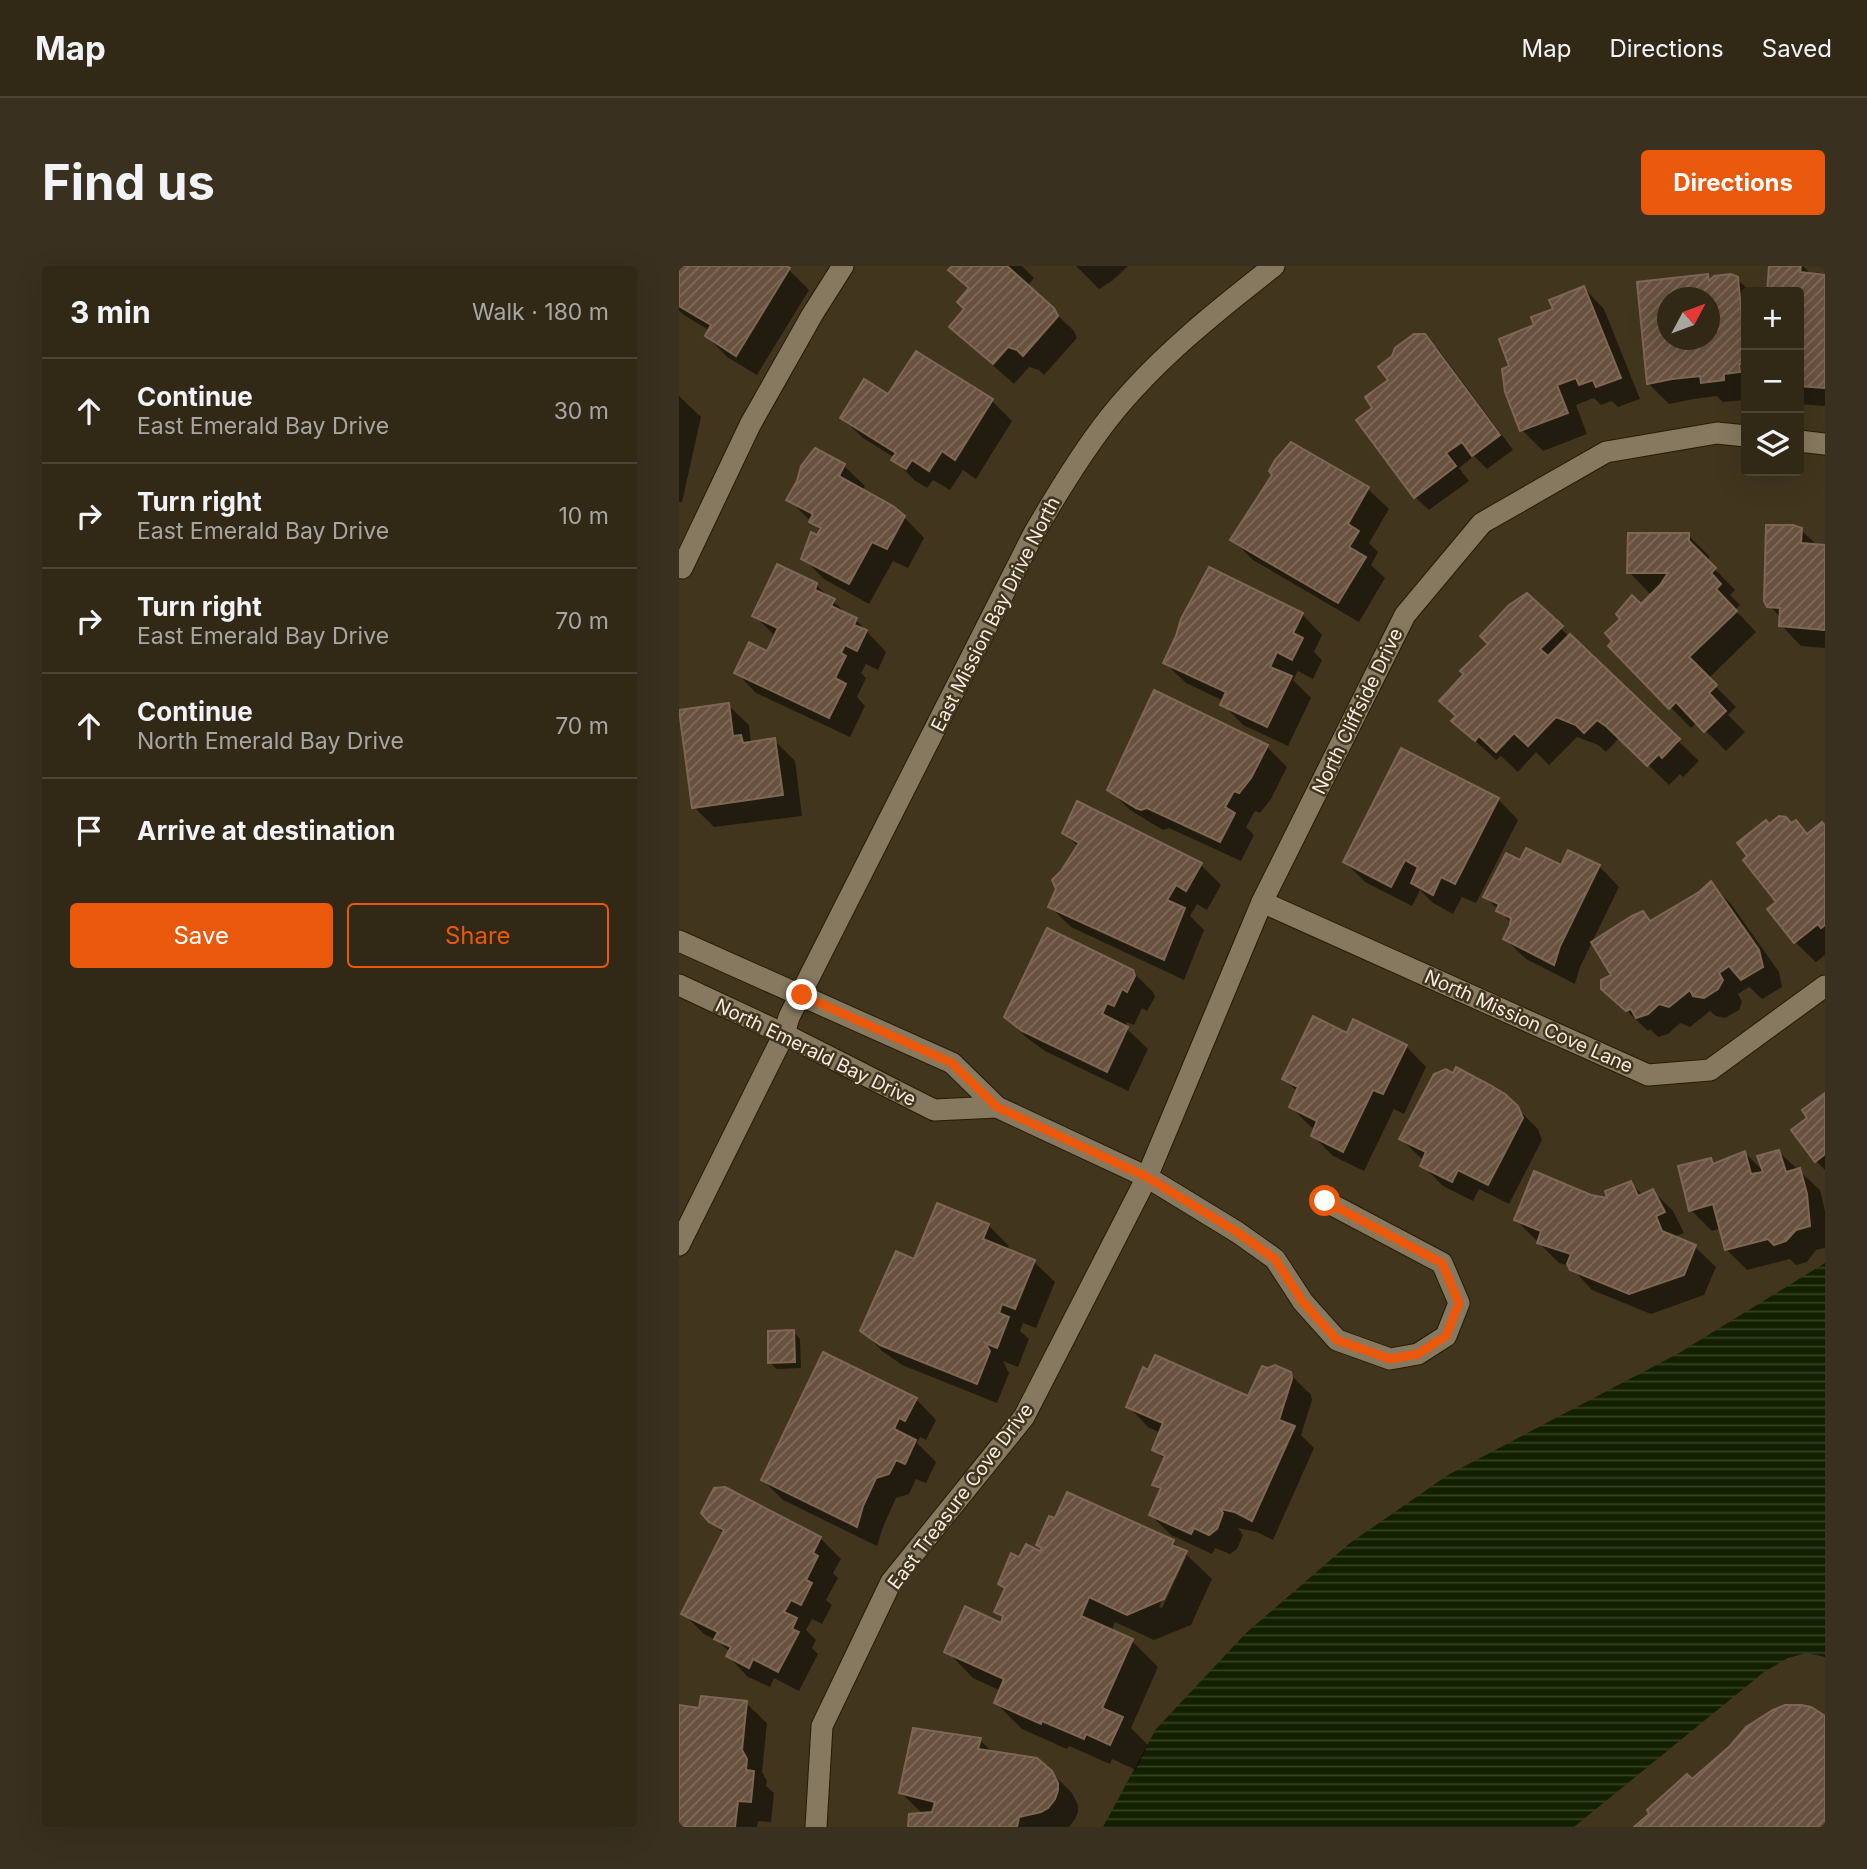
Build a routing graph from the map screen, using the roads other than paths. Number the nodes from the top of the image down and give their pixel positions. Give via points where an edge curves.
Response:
1 (843, 266) edge
2 (1273, 266) edge
3 (1741, 435) edge
4 (1804, 442) edge
5 (1825, 444) edge
6 (681, 568) edge
7 (1262, 902) junction
8 (679, 941) edge
9 (679, 985) edge
10 (1825, 986) edge
11 (802, 995) junction
12 (786, 1025) junction
13 (997, 1107) junction
14 (1147, 1177) junction
15 (1325, 1201) dead end
16 (679, 1245) edge
17 (816, 1827) edge

1 - 6 street via 750,425
2 - 11 street, East Mission Bay Drive North via 1165,356 1109,418 1069,473 1033,535
3 - 7 street, North Cliffside Drive via 1717,433 1606,452 1482,523 1405,615
4 - 5 street
7 - 10 street, North Mission Cove Lane via 1648,1075 1710,1070
7 - 14 street, North Cliffside Drive
8 - 11 street, North Emerald Bay Drive
9 - 12 street, North Emerald Bay Drive
11 - 12 street, East Mission Bay Drive North
11 - 13 street, North Emerald Bay Drive via 952,1063
12 - 13 street, North Emerald Bay Drive via 934,1110
12 - 16 street, East Mission Bay Drive North
13 - 14 street, North Emerald Bay Drive
14 - 15 street, North Emerald Bay Drive via 1275,1259 1303,1302 1337,1340 1390,1359 1418,1354 1446,1336 1459,1303 1442,1263
14 - 17 street, East Treasure Cove Drive via 1024,1418 891,1582 823,1726

